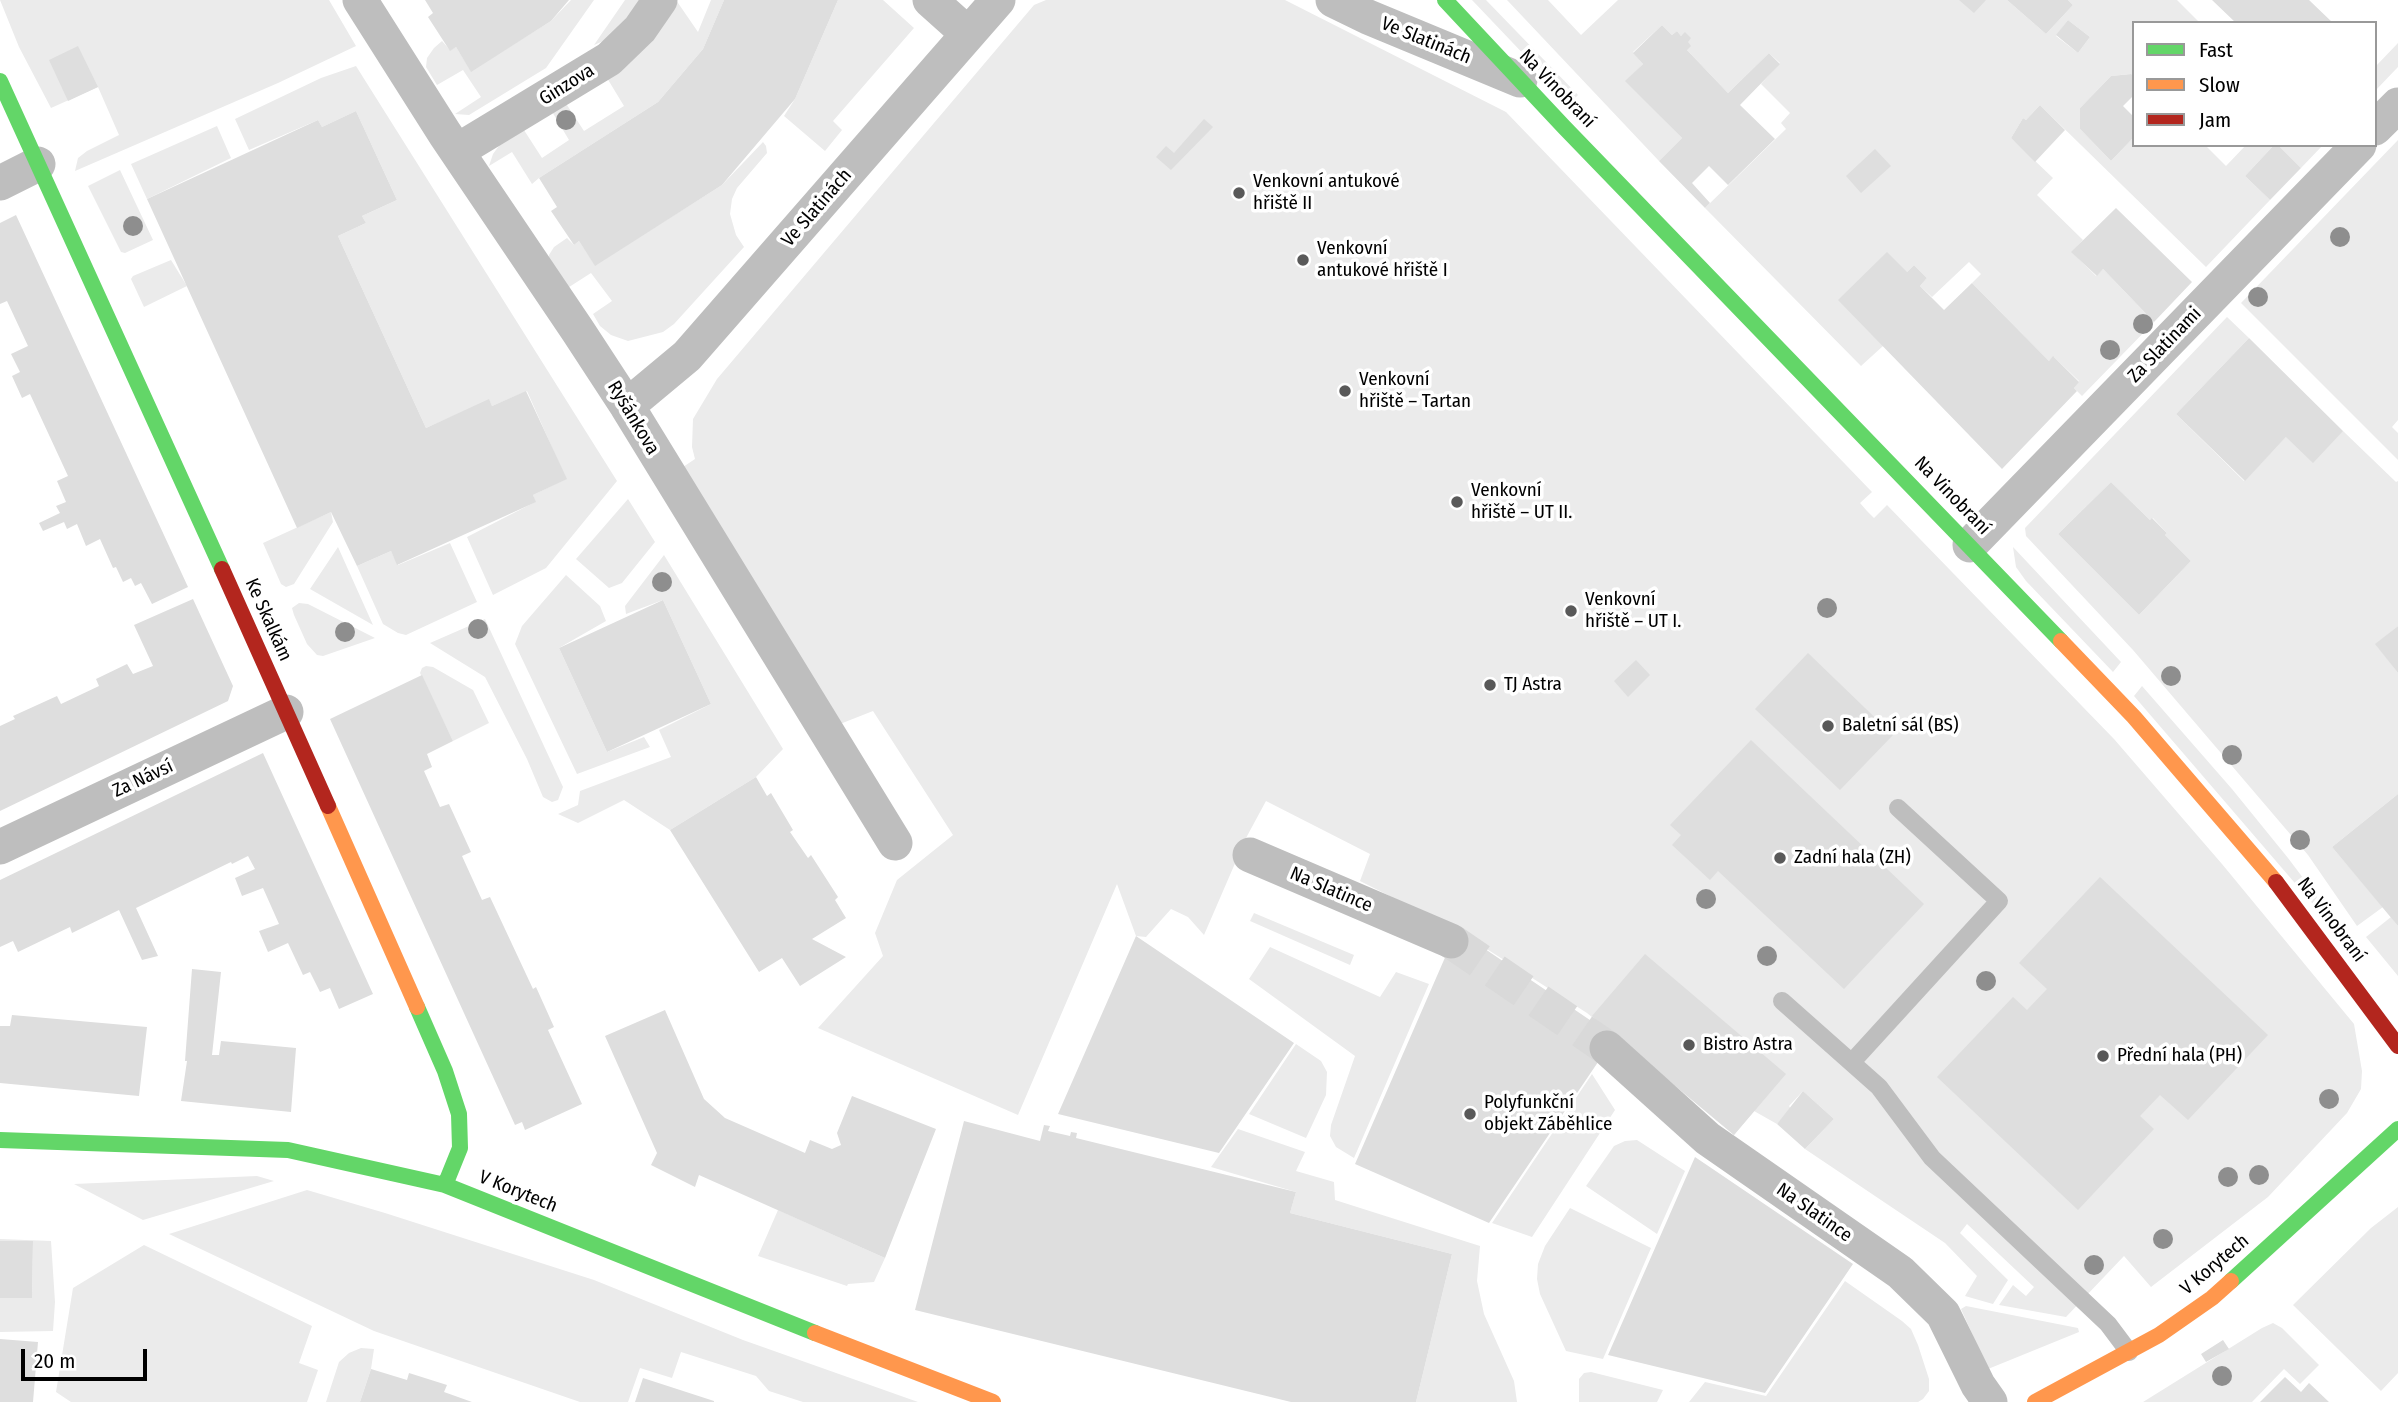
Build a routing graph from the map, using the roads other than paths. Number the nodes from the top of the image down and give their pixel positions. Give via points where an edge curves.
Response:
1 (360, 0) edge
2 (660, 0) edge
3 (930, 0) edge
4 (998, 0) edge
5 (1333, 0) edge
6 (1445, 0) edge
7 (968, 34) junction
8 (1520, 80) junction
9 (0, 81) edge
10 (2398, 105) edge
11 (2377, 126) edge
12 (2357, 147) edge
13 (457, 151) junction
14 (38, 164) junction
15 (0, 183) edge
16 (627, 406) junction
17 (1970, 545) junction
18 (286, 712) junction
19 (1898, 808) dead end
20 (895, 843) dead end
21 (0, 847) edge
22 (1250, 855) dead end
23 (1451, 941) tunnel mouth
24 (1782, 1001) dead end
25 (2398, 1046) edge
26 (1608, 1048) tunnel mouth
27 (1852, 1062) junction
28 (2398, 1129) edge
29 (0, 1140) edge
30 (445, 1185) junction
31 (2129, 1352) junction
32 (993, 1402) edge
33 (1990, 1402) edge
34 (2035, 1402) edge

1 - 13 street, Ryšánkova
2 - 13 street, Ginzova via 617,52
3 - 7 street
4 - 7 street, Ve Slatinách
5 - 8 street, Ve Slatinách
6 - 8 street, Na Vinobraní
7 - 16 street, Ve Slatinách via 687,356
8 - 17 street, Na Vinobraní
9 - 14 street, Ke Skalkám
10 - 11 street
12 - 17 street, Za Slatinami
13 - 16 street, Ryšánkova
14 - 15 street
14 - 18 street, Ke Skalkám
16 - 20 street, Ryšánkova
17 - 25 street, Na Vinobraní via 2134,717 2268,871
18 - 21 street, Za Návsí
18 - 30 street, Ke Skalkám via 445,1071 459,1114 460,1148
19 - 27 lane via 1999,901
22 - 23 street, Na Slatince
24 - 27 lane
26 - 33 street, Na Slatince via 1707,1138 1900,1272 1943,1314
27 - 31 lane via 1879,1087 1932,1158 2108,1324
28 - 31 street, V Korytech via 2212,1298
29 - 30 street, V Korytech via 288,1150
30 - 32 street, V Korytech
31 - 34 street, V Korytech

